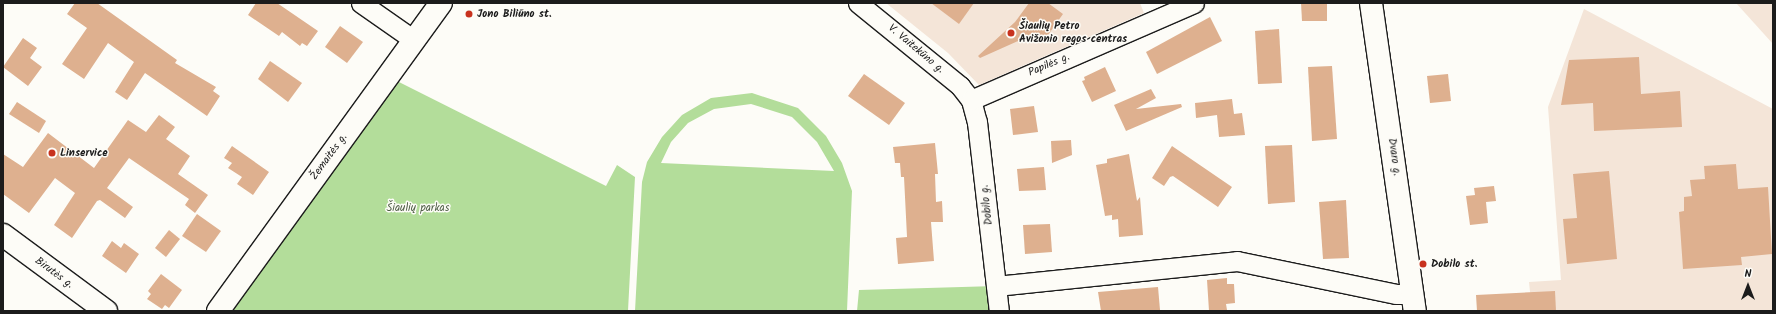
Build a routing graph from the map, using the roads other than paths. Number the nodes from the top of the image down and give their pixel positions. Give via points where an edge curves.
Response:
1 (361, 3) edge
2 (441, 3) edge
3 (858, 3) edge
4 (1194, 3) edge
5 (1371, 3) edge
6 (414, 40) junction
7 (971, 100) junction
8 (3, 235) edge
9 (996, 286) junction
10 (1414, 302) edge
11 (106, 311) edge
12 (218, 311) edge
13 (999, 311) edge

1 - 6 street
2 - 6 main road, Žemaitės g.
3 - 7 street, V. Vaitekūno g. via 960,86
4 - 7 street, Papilės g.
5 - 10 main road, Dvaro g.
6 - 12 main road, Žemaitės g.
7 - 9 street, Dobilo g. via 978,122
8 - 11 main road, Birutės g.
9 - 10 street via 1237,261 1396,294
9 - 13 street, Dobilo g.

